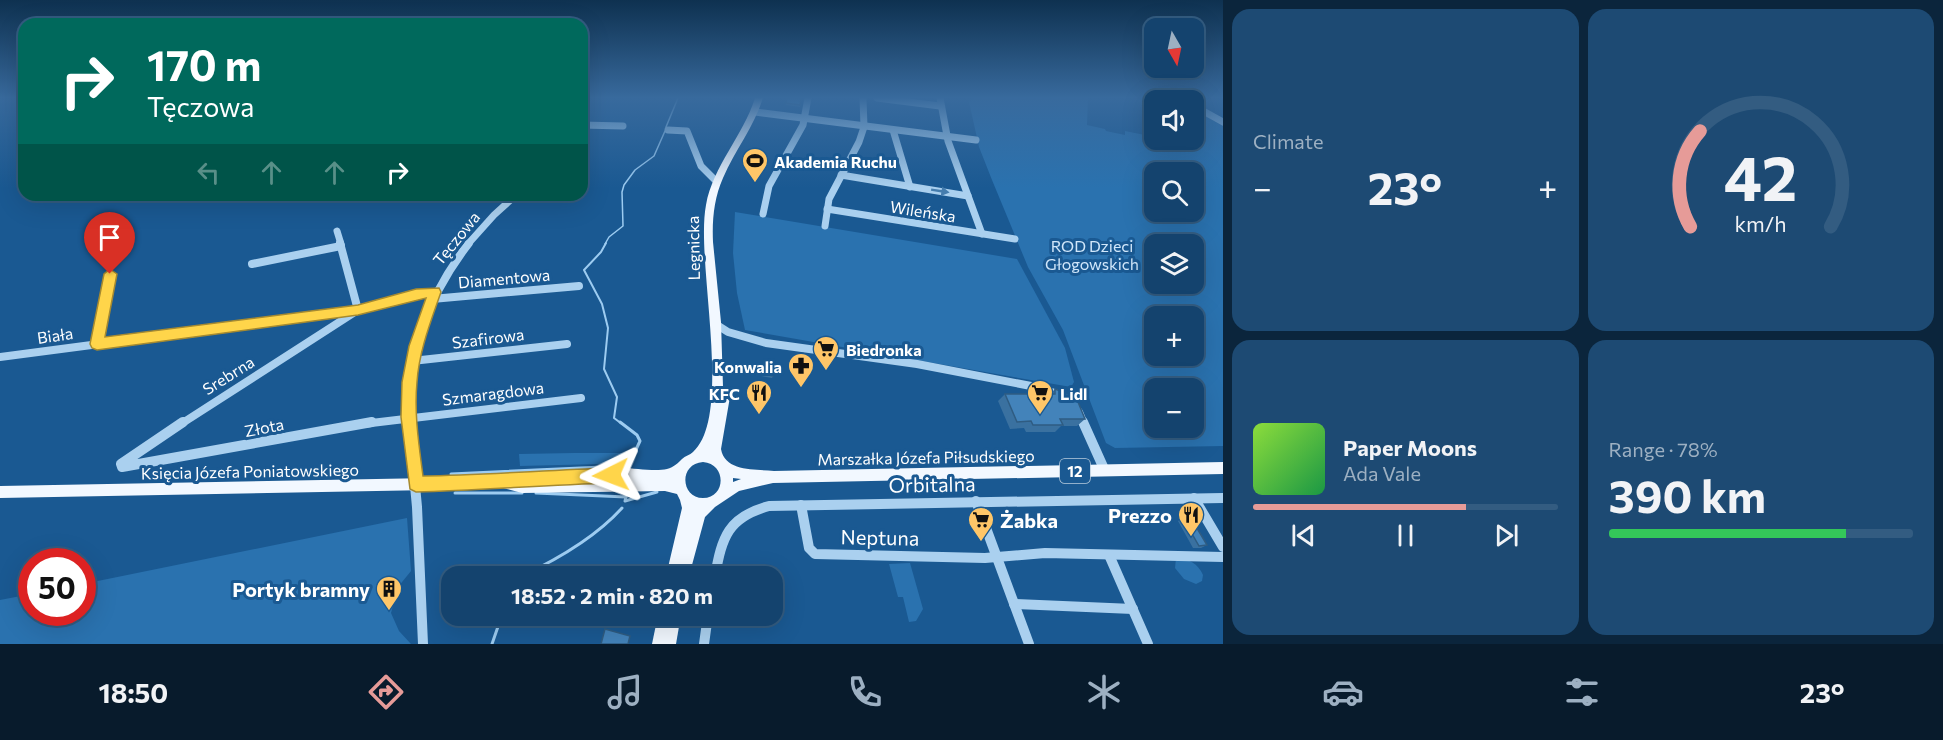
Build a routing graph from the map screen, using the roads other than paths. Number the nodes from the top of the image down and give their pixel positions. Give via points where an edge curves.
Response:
1 (749, 128) edge
2 (803, 128) edge
3 (864, 128) edge
4 (874, 128) edge
5 (945, 128) edge
6 (668, 130) dead end
7 (893, 130) junction
8 (947, 137) junction
9 (976, 141) dead end
10 (841, 176) junction
11 (717, 182) junction
12 (910, 187) junction
13 (968, 195) junction
14 (510, 201) edge
15 (827, 209) junction
16 (763, 214) dead end
17 (825, 226) dead end
18 (337, 231) dead end
19 (982, 234) junction
20 (1015, 239) dead end
21 (341, 246) junction
22 (252, 264) dead end
23 (110, 274) dead end
24 (579, 286) dead end
25 (433, 295) junction
26 (358, 310) junction
27 (722, 340) junction
28 (97, 344) junction
29 (567, 344) dead end
30 (0, 357) edge
31 (412, 361) junction
32 (581, 398) dead end
33 (409, 417) junction
34 (697, 457) junction
35 (720, 465) junction
36 (124, 468) joint
37 (1223, 468) edge
38 (680, 469) junction
39 (1105, 471) junction
40 (774, 477) junction
41 (500, 482) junction
42 (416, 484) junction
43 (0, 492) edge
44 (684, 492) junction
45 (726, 492) junction
46 (1194, 498) junction
47 (1223, 498) edge
48 (976, 501) junction
49 (711, 502) junction
50 (801, 505) junction
51 (1223, 548) edge
52 (996, 555) junction
53 (1109, 555) junction
54 (1223, 557) edge
55 (676, 566) edge
56 (685, 566) edge
57 (717, 566) edge
58 (1014, 604) junction
59 (1133, 609) junction
60 (663, 626) edge
61 (672, 626) edge
62 (706, 626) edge
63 (423, 644) edge
64 (659, 644) edge
65 (669, 644) edge
66 (704, 644) edge
67 (1029, 644) edge
68 (1148, 644) edge

1 - 11 main road, Legnicka
2 - 16 street via 770,185
3 - 10 street
4 - 7 street
5 - 8 street
6 - 11 street via 687,131 698,159 708,176
7 - 8 street
7 - 12 street
8 - 9 street
8 - 13 street
10 - 12 street
10 - 15 street
11 - 27 main road, Legnicka via 708,227 716,321
12 -> 13 street
13 - 19 street
14 - 25 street, Tęczowa via 477,235
15 - 17 street
15 - 19 street, Wileńska
18 - 21 street
19 - 20 street, Wileńska
21 - 22 street
21 - 26 street
23 - 28 street
24 - 25 street, Diamentowa
25 - 26 street, Biała via 416,294
25 - 31 street, Tęczowa
26 - 28 street, Biała
26 - 36 street, Srebrna via 137,452 121,464
27 - 34 main road, Legnicka via 717,401 706,443
27 - 35 main road, Legnicka via 725,390 714,452
27 - 39 street via 876,358 1054,392 1073,403
28 - 30 street, Biała
29 - 31 street, Szafirowa
31 - 33 street, Tęczowa
32 - 33 street, Szmaragdowa
33 - 36 street, Złota
33 - 42 street, Tęczowa
34 - 35 main road, 12
34 - 38 main road
35 - 40 main road, Marszałka Józefa Piłsudskiego / 12 via 732,472
35 - 45 main road via 728,482
37 - 39 main road, Marszałka Józefa Piłsudskiego / 12
38 - 41 main road, Księcia Józefa Poniatowskiego via 667,475 523,478
38 - 44 main road via 678,477
39 - 40 main road, Marszałka Józefa Piłsudskiego / 12
40 - 45 main road, Marszałka Józefa Piłsudskiego / 12
41 - 42 main road, Księcia Józefa Poniatowskiego
41 - 44 main road, Księcia Józefa Poniatowskiego via 522,487 665,485
42 - 43 main road, Księcia Józefa Poniatowskiego
42 - 63 street, Tęczowa
44 - 49 main road via 697,502
44 - 55 main road via 688,507
45 - 49 main road, 12
46 - 47 street, Orbitalna
46 - 48 street, Orbitalna
46 - 51 street
48 - 50 street, Orbitalna
48 - 52 street
49 - 56 main road, 12 via 700,514
50 - 52 street, Neptuna via 808,545 815,554 985,558
50 - 57 street, Orbitalna via 769,506 744,513 723,536
52 - 53 street, Neptuna
52 - 58 street
53 - 54 street, Neptuna
53 - 59 street
58 - 59 street
58 - 67 street
59 - 68 street
60 - 64 main road
61 - 65 main road
62 - 66 street

